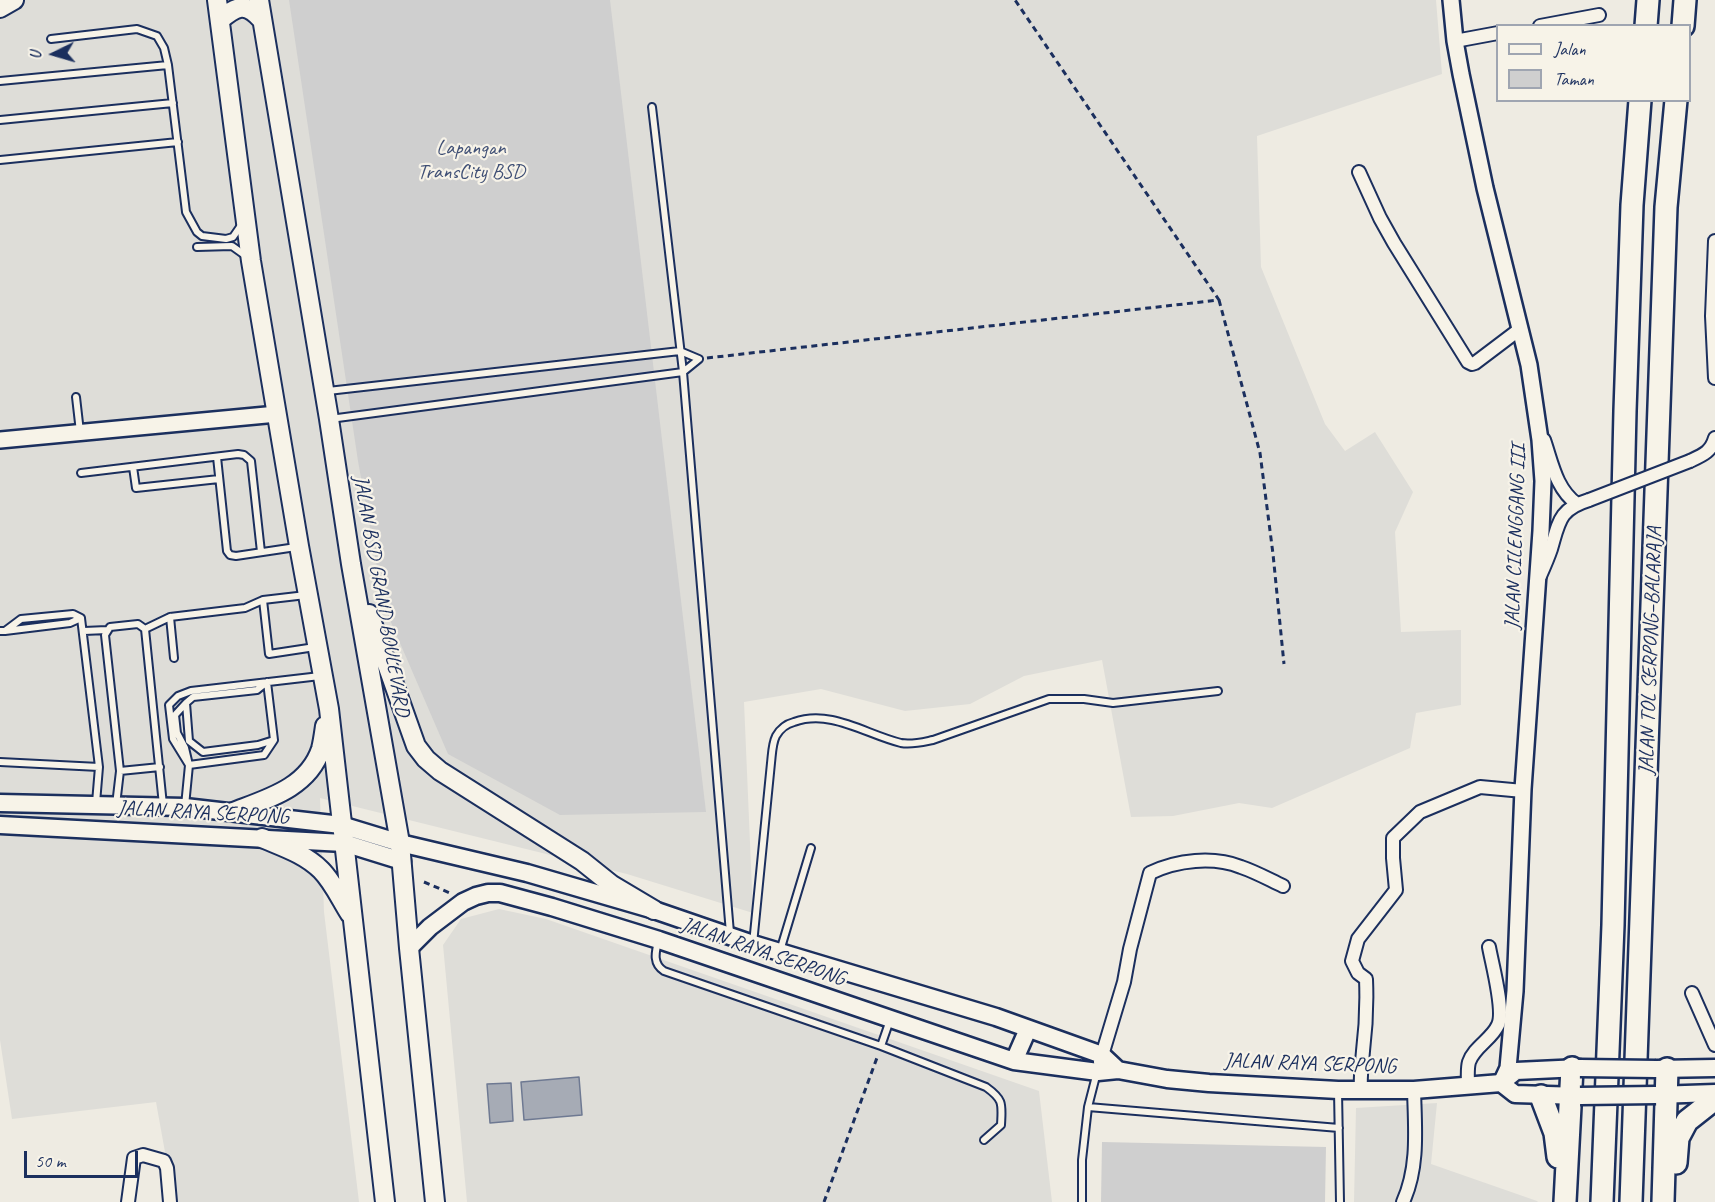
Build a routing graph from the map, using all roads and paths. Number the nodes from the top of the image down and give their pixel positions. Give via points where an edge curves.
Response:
1 (14, 0) edge
2 (259, 0) edge
3 (264, 0) edge
4 (1015, 0) edge
5 (1451, 0) edge
6 (1648, 0) edge
7 (1685, 0) edge
8 (217, 6) edge
9 (0, 8) edge
10 (1599, 15) dead end
11 (1551, 24) edge
12 (1646, 24) edge
13 (1683, 24) edge
14 (263, 26) junction
15 (1496, 33) edge
16 (51, 39) dead end
17 (1455, 41) junction
18 (168, 64) junction
19 (0, 81) edge
20 (1640, 102) edge
21 (1676, 102) edge
22 (173, 103) junction
23 (652, 106) dead end
24 (0, 120) edge
25 (178, 142) junction
26 (0, 160) edge
27 (1359, 172) dead end
28 (245, 219) junction
29 (216, 238) junction
30 (1715, 241) edge
31 (197, 247) dead end
32 (216, 247) junction
33 (251, 261) junction
34 (1219, 300) junction
35 (1520, 329) junction
36 (680, 351) junction
37 (699, 359) junction
38 (682, 372) junction
39 (1715, 378) edge
40 (324, 391) junction
41 (76, 397) dead end
42 (277, 414) junction
43 (329, 419) junction
44 (1538, 421) junction
45 (80, 432) junction
46 (0, 440) edge
47 (1714, 446) edge
48 (217, 457) junction
49 (133, 467) junction
50 (81, 473) dead end
51 (219, 479) junction
52 (1577, 504) junction
53 (300, 546) junction
54 (261, 552) junction
55 (351, 564) junction
56 (1538, 582) junction
57 (309, 595) junction
58 (263, 600) junction
59 (170, 617) junction
60 (146, 629) junction
61 (106, 630) junction
62 (2, 631) edge
63 (84, 631) junction
64 (318, 646) junction
65 (174, 658) dead end
66 (1284, 664) dead end
67 (323, 675) junction
68 (267, 682) junction
69 (1218, 691) dead end
70 (186, 703) junction
71 (329, 709) junction
72 (274, 740) junction
73 (0, 762) edge
74 (189, 765) junction
75 (99, 767) junction
76 (160, 767) junction
77 (120, 771) junction
78 (1523, 791) junction
79 (0, 803) edge
80 (96, 805) junction
81 (116, 806) junction
82 (164, 807) junction
83 (185, 807) junction
84 (233, 812) junction
85 (0, 825) edge
86 (343, 834) junction
87 (262, 838) junction
88 (400, 843) junction
89 (811, 848) dead end
90 (402, 861) junction
91 (424, 882) dead end
92 (1284, 886) dead end
93 (451, 893) dead end
94 (654, 910) junction
95 (353, 918) junction
96 (730, 937) junction
97 (658, 940) junction
98 (753, 944) junction
99 (1489, 947) dead end
100 (409, 948) junction
101 (780, 952) junction
102 (1692, 993) dead end
103 (891, 1020) junction
104 (1028, 1029) junction
105 (1715, 1044) edge
106 (881, 1046) junction
107 (1102, 1055) junction
108 (1014, 1061) junction
109 (1576, 1068) junction
110 (1715, 1068) edge
111 (1662, 1069) junction
112 (1118, 1070) junction
113 (1098, 1072) junction
114 (1501, 1083) junction
115 (1468, 1085) junction
116 (1338, 1090) junction
117 (1360, 1090) junction
118 (1414, 1090) junction
119 (1715, 1093) edge
120 (1661, 1095) junction
121 (1541, 1096) junction
122 (1575, 1096) junction
123 (1715, 1099) edge
124 (1088, 1107) junction
125 (1339, 1128) junction
126 (984, 1140) dead end
127 (128, 1202) edge
128 (170, 1202) edge
129 (385, 1202) edge
130 (435, 1202) edge
131 (824, 1202) edge
132 (1083, 1202) edge
133 (1340, 1202) edge
134 (1403, 1202) edge
135 (1564, 1202) edge
136 (1602, 1202) edge
137 (1631, 1202) edge
138 (1663, 1202) edge
139 (1673, 1202) edge

1 - 9 main road
2 - 14 main road, JALAN BSD GRAND BOULEVARD
3 - 14 street
4 - 34 path
5 - 17 street, JALAN CILENGGANG III
6 - 12 highway
7 - 13 highway
8 - 14 main road via 231,11 243,7 252,10
8 - 28 main road
10 - 11 street
14 - 40 main road, JALAN BSD GRAND BOULEVARD
15 - 17 street
16 - 18 lane via 137,29 157,36
17 - 35 street, JALAN CILENGGANG III via 1485,188
18 - 19 lane
18 - 22 lane
20 - 136 highway, JALAN TOL SERPONG–BALARAJA via 1624,411 1614,925
21 - 137 highway, JALAN TOL SERPONG–BALARAJA via 1666,207
22 - 24 lane
22 - 25 lane
23 - 36 lane
25 - 26 lane
25 - 29 lane via 186,212 202,236
27 - 35 street via 1380,219 1468,363 1475,363
28 - 29 lane via 232,237
28 - 33 main road
29 - 32 lane
30 - 39 street
31 - 32 lane
32 - 33 lane via 232,246
33 - 42 main road
34 - 37 path
34 - 66 path via 1260,453
35 - 44 street, JALAN CILENGGANG III
36 - 37 lane
36 - 38 lane
36 - 40 lane
37 - 38 lane
38 - 43 lane
38 - 96 lane
40 - 43 main road, JALAN BSD GRAND BOULEVARD
41 - 45 lane
42 - 45 street
42 - 53 main road
43 - 55 main road, JALAN BSD GRAND BOULEVARD
44 - 52 street via 1558,481
44 - 56 street, JALAN CILENGGANG III via 1543,481
45 - 46 street
47 - 52 street, bridge via 1690,461
48 - 49 lane
48 - 51 lane
48 - 54 lane via 238,454 251,461
49 - 50 lane
49 - 51 lane via 135,488
51 - 54 lane via 227,550 236,556
52 - 56 street via 1557,526
53 - 54 lane
53 - 57 main road
55 - 88 main road, JALAN BSD GRAND BOULEVARD
55 - 94 main road via 416,746 426,759
56 - 78 street, JALAN CILENGGANG III
57 - 58 lane
57 - 64 main road
58 - 59 lane via 245,608
58 - 64 lane via 269,654
59 - 60 lane
59 - 65 lane
60 - 61 lane via 138,624
60 - 76 lane
61 - 63 lane
61 - 77 lane
62 - 63 lane via 21,619 73,614 81,618
63 - 75 lane
64 - 67 main road
67 - 68 lane
67 - 71 main road
68 - 70 lane via 257,690 193,697
68 - 72 lane
68 - 74 lane via 191,691 169,705 173,739
69 - 98 lane via 1113,704 1049,699 917,744 902,743 826,718 806,718 788,724 775,738
70 - 72 lane via 189,741 203,752
70 - 74 lane via 175,715
71 - 84 main road via 321,747 308,773 279,794
71 - 86 main road
72 - 74 lane via 264,755
73 - 75 lane
74 - 83 lane
75 - 80 lane
76 - 77 lane
76 - 82 lane
77 - 81 lane
78 - 114 street, JALAN CILENGGANG III via 1515,991 1508,1068
78 - 117 street via 1480,787 1420,812 1393,838 1396,890 1358,939 1352,960 1366,979
79 - 80 main road, JALAN RAYA SERPONG
80 - 81 main road, JALAN RAYA SERPONG
81 - 82 main road, JALAN RAYA SERPONG
82 - 83 main road, JALAN RAYA SERPONG
83 - 84 main road, JALAN RAYA SERPONG
84 - 86 main road, JALAN RAYA SERPONG
85 - 87 main road, JALAN RAYA SERPONG
86 - 87 main road, JALAN RAYA SERPONG
86 - 88 main road, JALAN RAYA SERPONG
86 - 90 main road, JALAN RAYA SERPONG
86 - 95 main road
87 - 95 main road via 309,860 323,872
88 - 90 main road, JALAN BSD GRAND BOULEVARD
88 - 94 main road, JALAN RAYA SERPONG via 526,873
89 - 101 lane
90 - 100 main road, JALAN BSD GRAND BOULEVARD
91 - 93 path
92 - 107 street via 1240,866 1221,862 1176,863 1150,873
94 - 96 main road, JALAN RAYA SERPONG
95 - 129 main road
96 - 98 main road, JALAN RAYA SERPONG
97 - 100 main road, JALAN RAYA SERPONG via 511,895 489,893 463,902
97 - 103 main road, JALAN RAYA SERPONG
97 - 106 lane via 655,958 664,971
98 - 101 main road, JALAN RAYA SERPONG
99 - 115 street via 1499,1000 1499,1025 1469,1062
100 - 130 main road, JALAN BSD GRAND BOULEVARD
101 - 104 main road, JALAN RAYA SERPONG
102 - 105 street
103 - 106 lane
103 - 108 main road, JALAN RAYA SERPONG
104 - 107 main road, JALAN RAYA SERPONG
104 - 108 main road
106 - 126 lane via 986,1087 998,1096 1001,1125
106 - 131 path
107 - 112 main road, JALAN RAYA SERPONG
107 - 113 street
108 - 113 main road, JALAN RAYA SERPONG
109 - 111 main road, JALAN RAYA SERPONG, bridge
109 - 114 main road, JALAN RAYA SERPONG via 1516,1071
109 - 122 highway
110 - 111 main road, JALAN RAYA SERPONG
111 - 120 highway
112 - 113 main road, JALAN RAYA SERPONG
112 - 116 main road, JALAN RAYA SERPONG via 1209,1083
113 - 124 lane
114 - 115 main road, JALAN RAYA SERPONG
114 - 121 main road, JALAN RAYA SERPONG via 1515,1094
115 - 118 main road, JALAN RAYA SERPONG
116 - 117 main road, JALAN RAYA SERPONG
116 - 125 lane
117 - 118 main road, JALAN RAYA SERPONG
118 - 134 street via 1415,1163
119 - 120 main road, JALAN RAYA SERPONG
120 - 122 main road, JALAN RAYA SERPONG, bridge
120 - 138 highway
121 - 122 main road, JALAN RAYA SERPONG
121 - 135 highway via 1555,1133
122 - 135 highway
123 - 139 highway via 1687,1121 1678,1138
124 - 125 lane
124 - 132 lane via 1082,1161
125 - 133 lane
127 - 128 street via 134,1158 143,1155 164,1161

